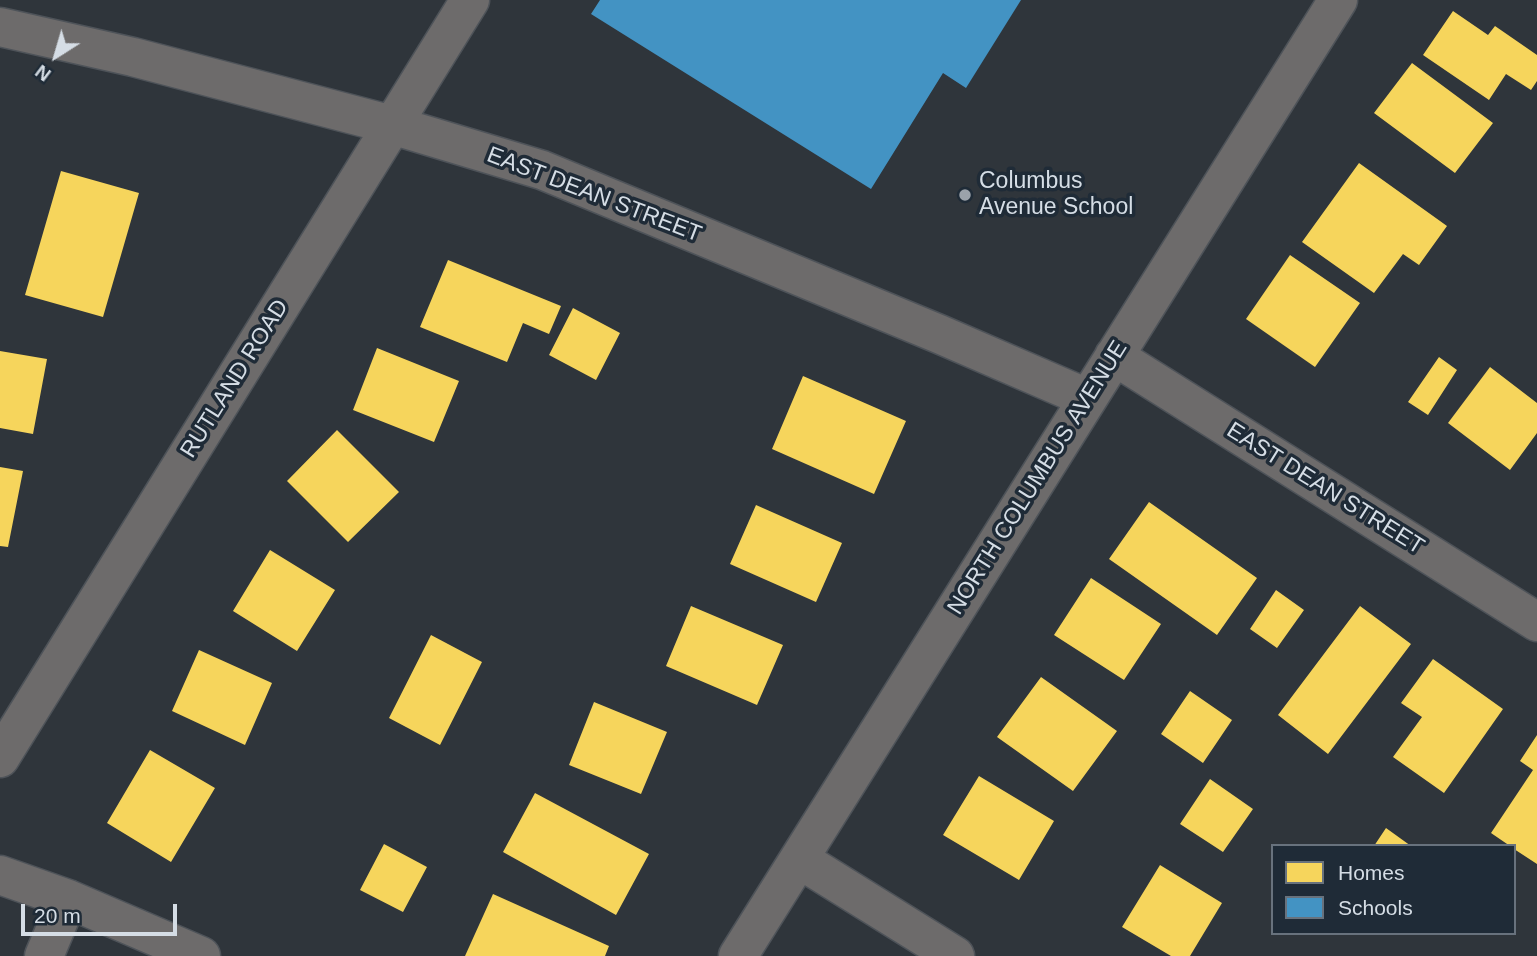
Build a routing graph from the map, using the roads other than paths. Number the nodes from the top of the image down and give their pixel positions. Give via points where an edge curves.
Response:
1 (470, 0) edge
2 (1338, 0) edge
3 (0, 27) edge
4 (392, 125) junction
5 (1114, 356) junction
6 (1087, 398) junction
7 (1537, 622) edge
8 (0, 758) edge
9 (799, 859) junction
10 (0, 875) edge
11 (68, 899) junction
12 (44, 956) edge
13 (201, 956) edge
14 (738, 956) edge
15 (954, 956) edge

1 - 4 street, RUTLAND ROAD
2 - 5 street, NORTH COLUMBUS AVENUE
3 - 4 street, EAST DEAN STREET
4 - 6 street, EAST DEAN STREET via 542,170
4 - 8 street, RUTLAND ROAD
5 - 6 street, NORTH COLUMBUS AVENUE
5 - 7 street, EAST DEAN STREET
6 - 9 street, NORTH COLUMBUS AVENUE
9 - 14 street, NORTH COLUMBUS AVENUE
9 - 15 street
10 - 11 street
11 - 12 street
11 - 13 street

